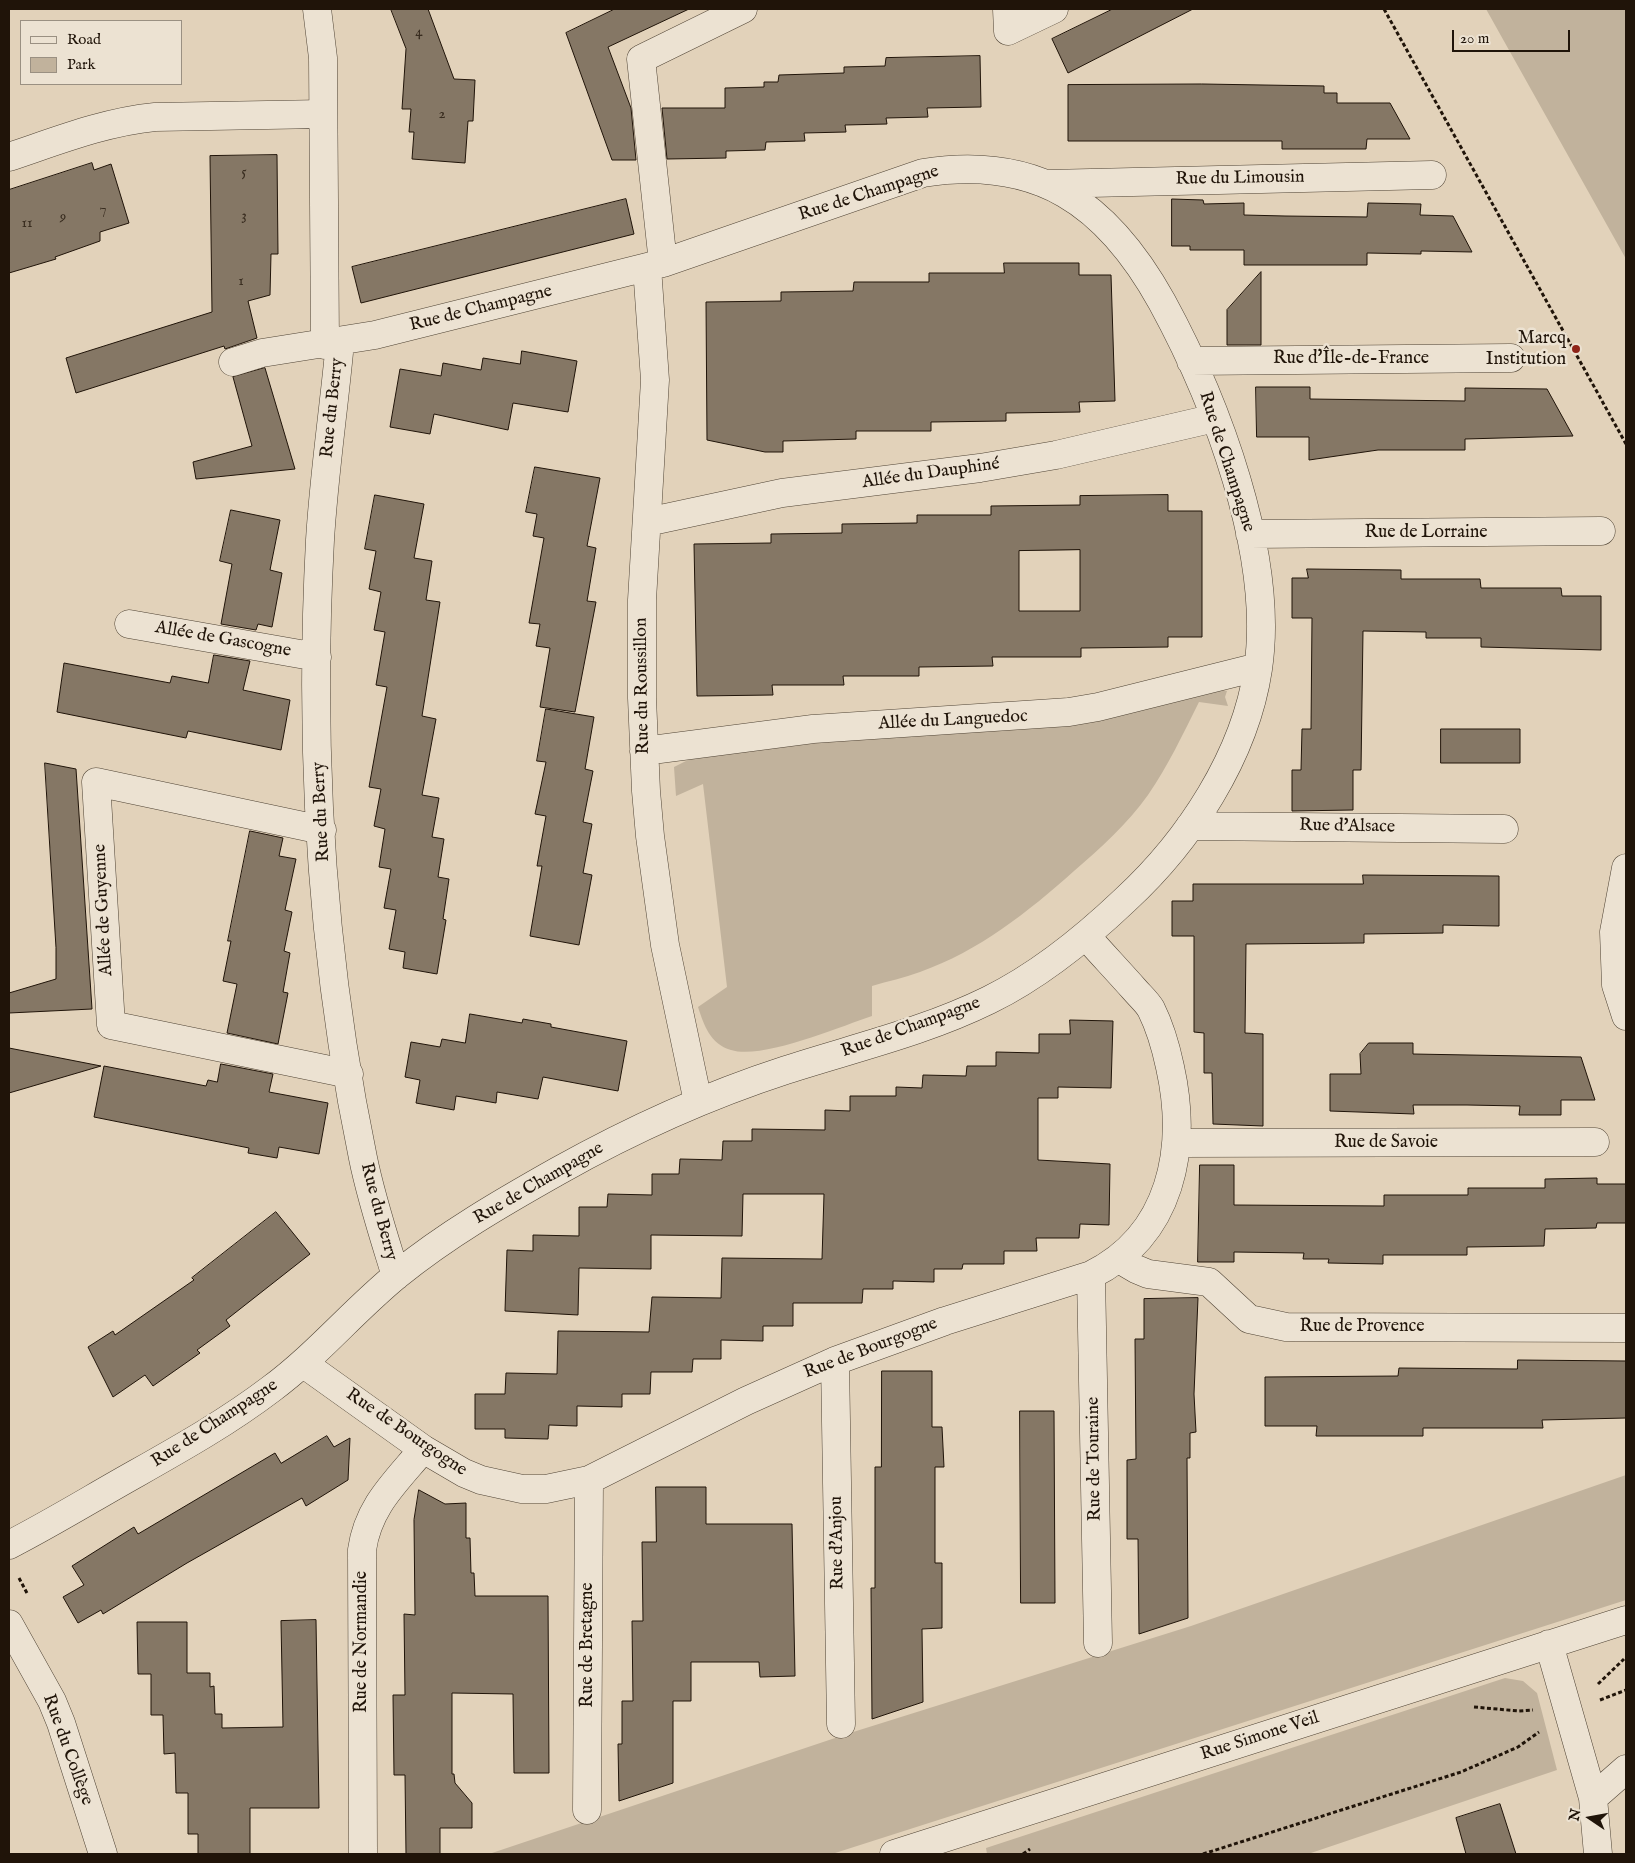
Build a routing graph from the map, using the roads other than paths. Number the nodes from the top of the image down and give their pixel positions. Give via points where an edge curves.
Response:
1 (317, 9) edge
2 (743, 9) edge
3 (1006, 9) edge
4 (1054, 9) edge
5 (323, 114) junction
6 (9, 157) edge
7 (1432, 174) dead end
8 (1048, 184) junction
9 (655, 265) junction
10 (333, 343) junction
11 (1511, 358) dead end
12 (1191, 360) junction
13 (233, 362) dead end
14 (1214, 418) junction
15 (646, 522) junction
16 (1602, 531) dead end
17 (1250, 534) junction
18 (129, 624) dead end
19 (317, 657) junction
20 (1258, 667) junction
21 (644, 751) junction
22 (1190, 826) junction
23 (1504, 829) dead end
24 (322, 830) junction
25 (1626, 868) edge
26 (1086, 936) junction
27 (1626, 1016) edge
28 (349, 1074) junction
29 (698, 1102) junction
30 (1595, 1142) dead end
31 (1177, 1144) junction
32 (1118, 1258) junction
33 (1092, 1275) junction
34 (396, 1276) junction
35 (1626, 1328) edge
36 (835, 1361) junction
37 (304, 1364) junction
38 (423, 1449) junction
39 (589, 1480) junction
40 (9, 1545) edge
41 (1626, 1620) edge
42 (9, 1624) edge
43 (1098, 1643) dead end
44 (1549, 1644) junction
45 (841, 1724) dead end
46 (1626, 1769) edge
47 (1593, 1798) junction
48 (587, 1810) dead end
49 (964, 1843) edge
50 (103, 1854) edge
51 (363, 1854) edge
52 (894, 1854) edge
53 (1598, 1854) edge

1 - 5 street, Rue du Berry via 323,58
2 - 9 street, Rue du Roussillon via 641,59
3 - 4 street via 1008,31
5 - 6 street via 130,120 107,124
5 - 10 street, Rue du Berry
7 - 8 street, Rue du Limousin
8 - 9 street, Rue de Champagne via 1023,175 978,168 923,173
8 - 12 street, Rue de Champagne via 1110,228 1163,304
9 - 10 street, Rue de Champagne
9 - 15 street, Rue du Roussillon via 655,380
10 - 13 street, Rue de Champagne via 262,353
10 - 19 street, Rue du Berry via 317,598
11 - 12 street, Rue d'Île-de-France
12 - 14 street, Rue de Champagne
14 - 15 street, Allée du Dauphiné via 1046,457 782,493
14 - 17 street, Rue de Champagne
15 - 21 street, Rue du Roussillon via 642,609
16 - 17 street, Rue de Lorraine
17 - 20 street, Rue de Champagne via 1261,611
18 - 19 street, Allée de Gascogne
19 - 24 street, Rue du Berry
20 - 21 street, Allée du Languedoc via 1069,712 814,729
20 - 22 street, Rue de Champagne via 1240,734
21 - 29 street, Rue du Roussillon via 650,836 663,936
22 - 23 street, Rue d'Alsace
22 - 26 street, Rue de Champagne via 1147,879
24 - 28 street, Rue du Berry via 330,933
24 - 28 street, Allée de Guyenne via 96,782 110,1025
25 - 27 street via 1614,932 1616,985
26 - 29 street, Rue de Champagne via 1026,979 965,1011
26 - 31 street, Rue de Bourgogne via 1150,1008 1175,1086
28 - 34 street, Rue du Berry via 363,1158
29 - 34 street, Rue de Champagne via 611,1143 519,1193
30 - 31 street, Rue de Savoie
31 - 32 street, Rue de Bourgogne via 1173,1168 1157,1214 1130,1249
32 - 33 street, Rue de Bourgogne
32 - 35 street, Rue de Provence via 1148,1274 1209,1282 1249,1319 1286,1327
33 - 36 street, Rue de Bourgogne via 945,1321
33 - 43 street, Rue de Touraine
34 - 37 street, Rue de Champagne
36 - 39 street, Rue de Bourgogne via 746,1401
36 - 45 street, Rue d'Anjou
37 - 38 street, Rue de Bourgogne
37 - 40 street, Rue de Champagne via 267,1393 190,1443
38 - 39 street, Rue de Bourgogne via 464,1474 522,1489 546,1489
38 - 51 street, Rue de Normandie via 378,1504 365,1532 362,1550
39 - 48 street, Rue de Bretagne
41 - 44 street, Rue Simone Veil
42 - 50 street, Rue du Collège via 61,1723
44 - 47 street
44 - 49 street, Rue Simone Veil
46 - 47 street
47 - 53 street
49 - 52 street, Rue Simone Veil

